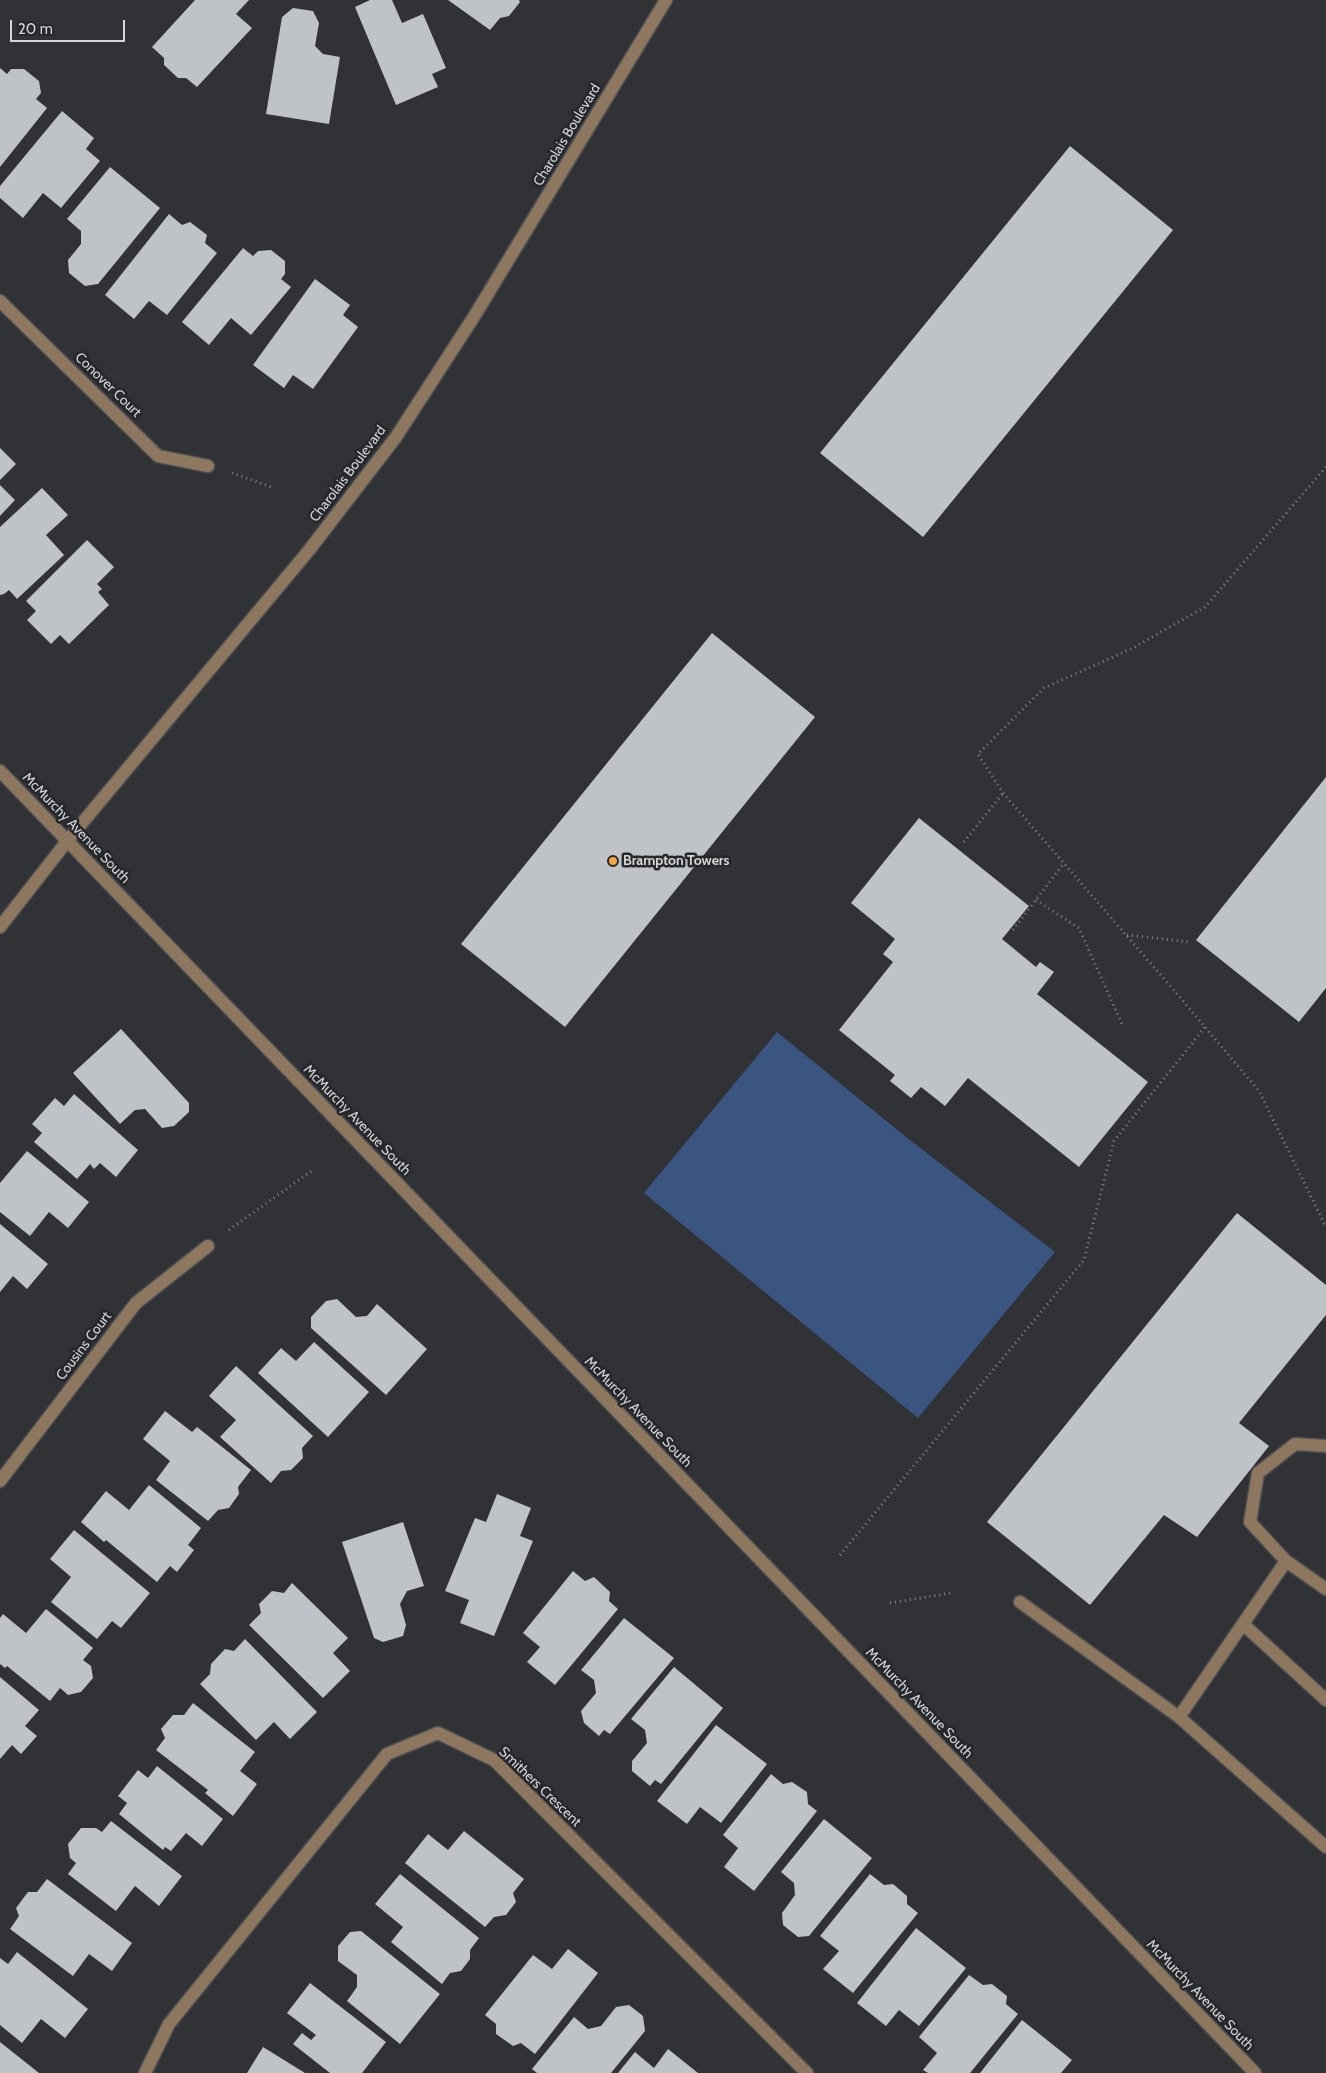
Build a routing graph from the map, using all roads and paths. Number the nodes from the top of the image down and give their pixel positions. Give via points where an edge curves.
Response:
1 (666, 0) edge
2 (0, 301) edge
3 (208, 466) joint
4 (1326, 467) edge
5 (274, 488) dead end
6 (0, 771) edge
7 (1003, 793) junction
8 (68, 840) junction
9 (964, 842) dead end
10 (1064, 863) junction
11 (1036, 900) junction
12 (0, 927) edge
13 (1013, 930) dead end
14 (1126, 935) junction
15 (1190, 942) dead end
16 (1122, 1024) dead end
17 (1205, 1027) junction
18 (314, 1169) dead end
19 (1325, 1223) edge
20 (208, 1246) joint
21 (1326, 1446) edge
22 (0, 1481) edge
23 (840, 1555) dead end
24 (1286, 1561) junction
25 (1324, 1583) edge
26 (951, 1593) dead end
27 (1020, 1602) dead end
28 (890, 1603) dead end
29 (1243, 1624) junction
30 (1326, 1700) edge
31 (1179, 1716) junction
32 (1326, 1847) edge
33 (145, 2073) edge
34 (807, 2073) edge
35 (1255, 2073) edge

1 - 8 street, Charolais Boulevard via 475,315 396,437 310,549
2 - 3 street, Conover Court via 158,456
3 - 5 path
4 - 7 path via 1205,607 1131,649 1044,688 978,754
6 - 8 street, McMurchy Avenue South
7 - 9 path
7 - 10 path
8 - 12 street, Charolais Boulevard
8 - 35 street, McMurchy Avenue South
10 - 11 path
10 - 14 path
11 - 13 path
11 - 16 path via 1079,928
14 - 15 path
14 - 17 path
17 - 19 path via 1259,1091
17 - 23 path via 1114,1141 1084,1260
18 - 20 path
20 - 22 street, Cousins Court via 136,1303
21 - 24 street via 1295,1444 1258,1473 1250,1522
24 - 25 street
24 - 29 street
26 - 28 path
27 - 31 street
29 - 30 street
29 - 31 street
31 - 32 street
33 - 34 street, Smithers Crescent via 169,2024 388,1754 438,1732 494,1760

